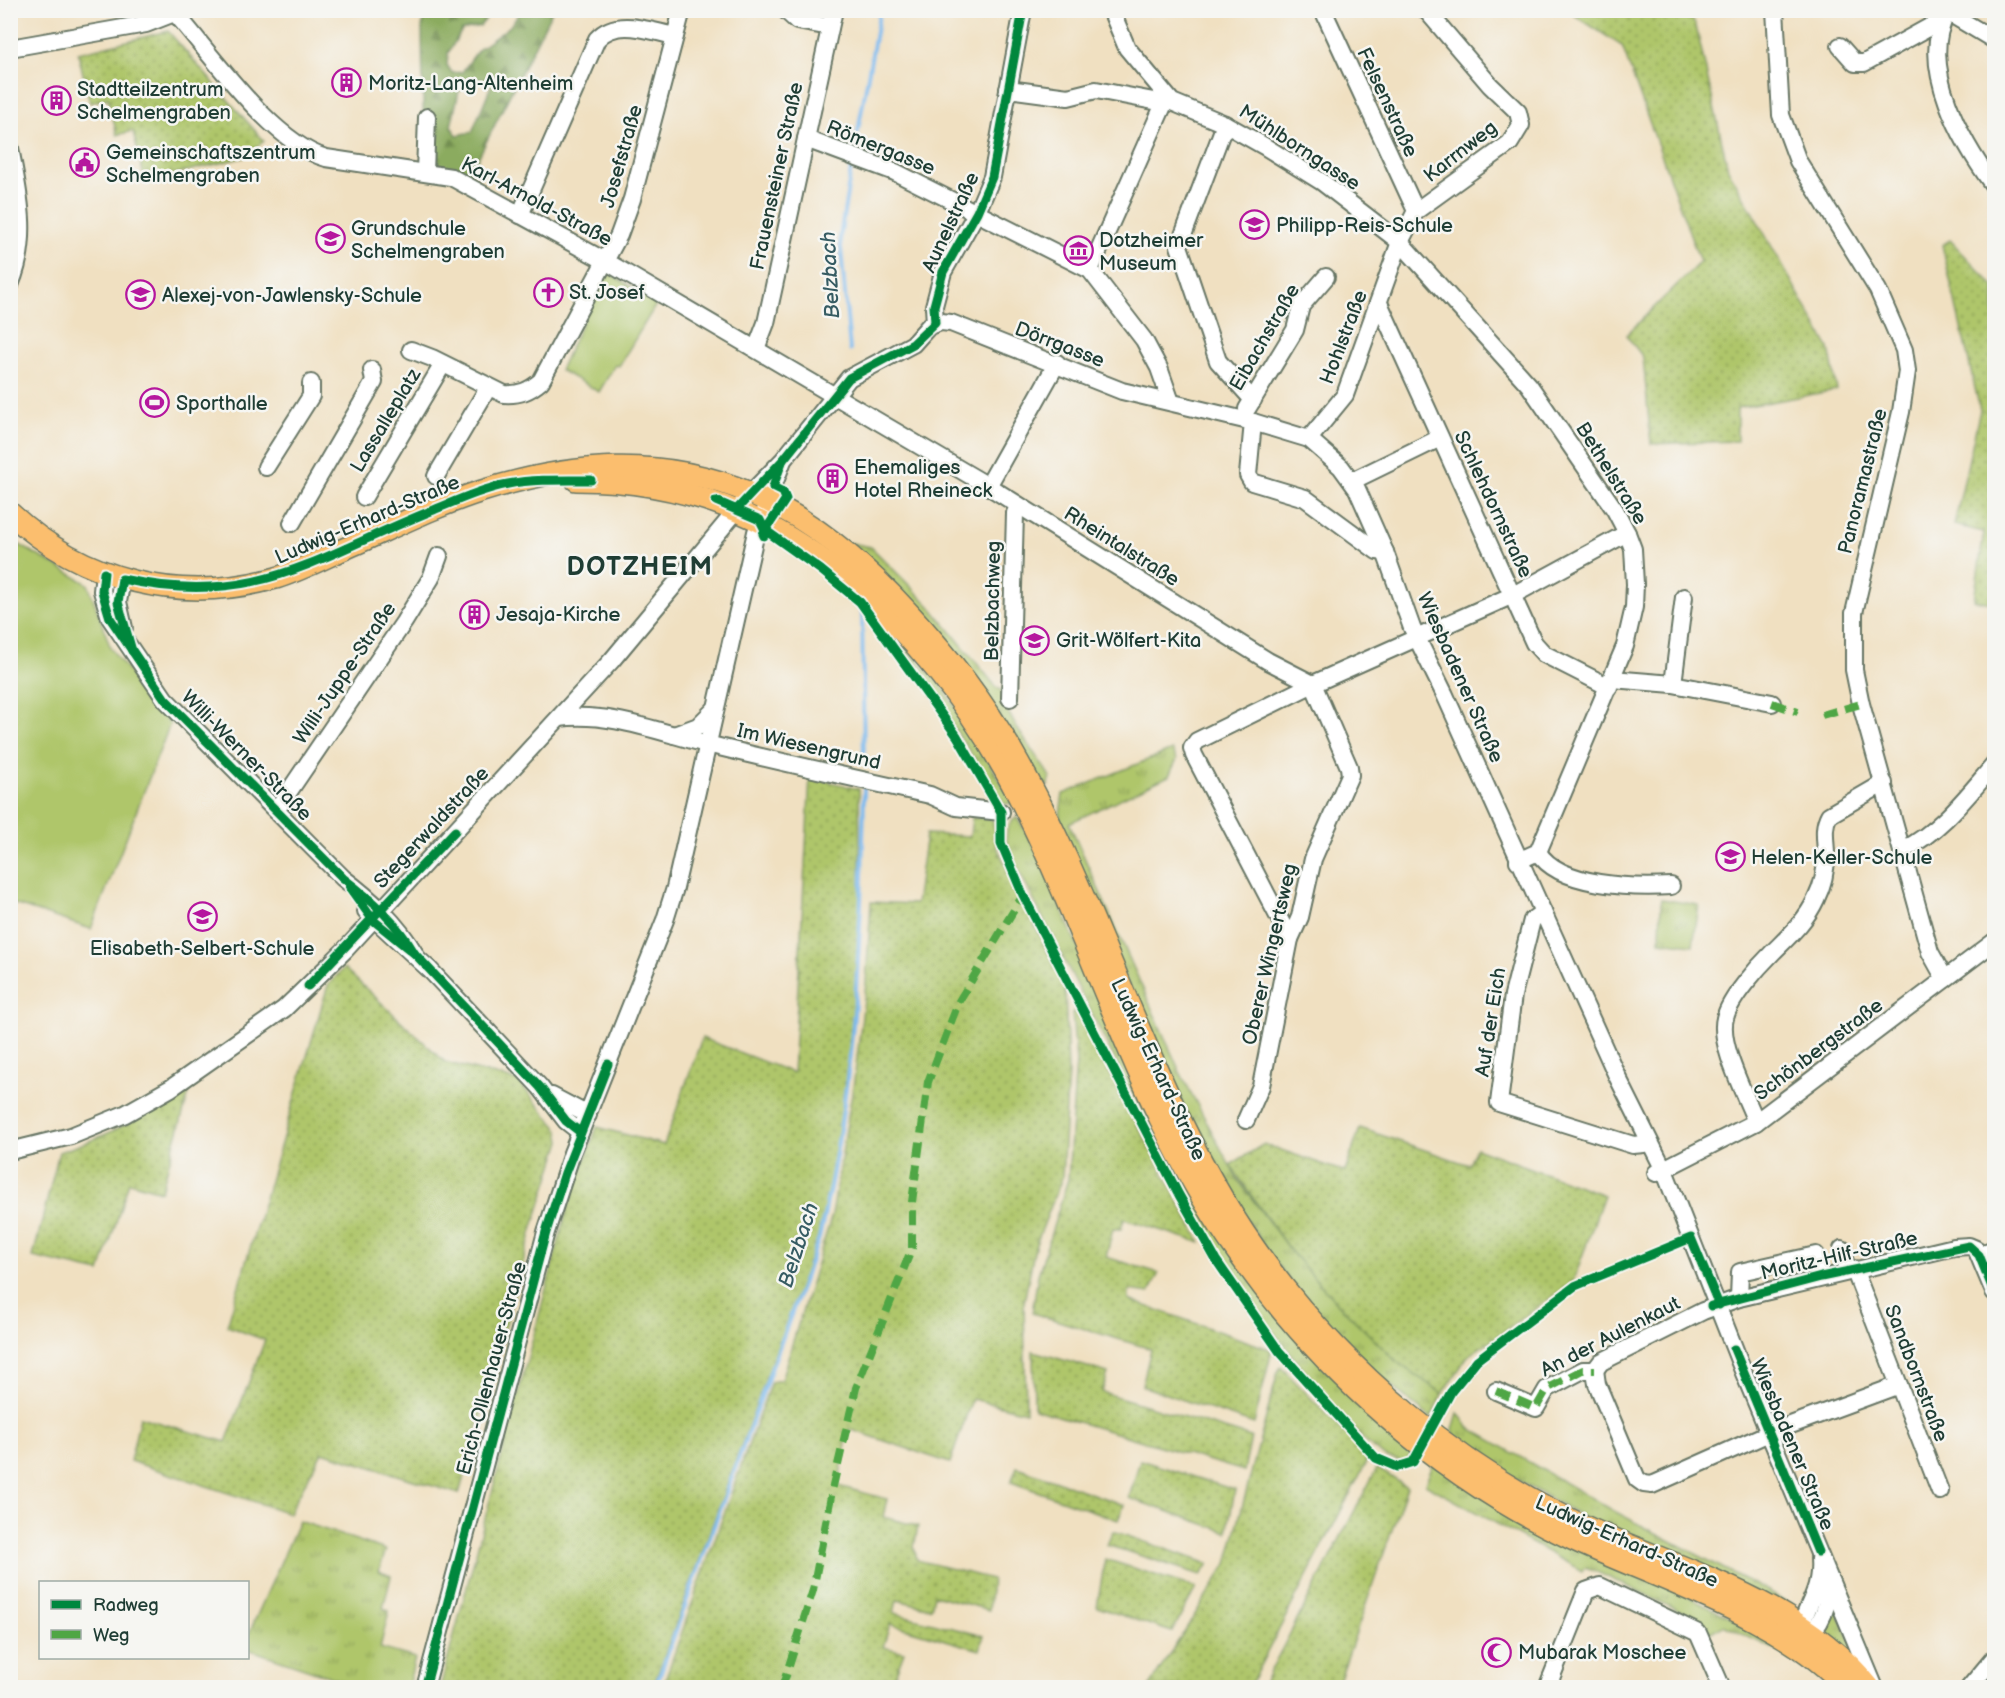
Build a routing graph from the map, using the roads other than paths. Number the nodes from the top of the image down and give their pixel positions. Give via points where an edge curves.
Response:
1 (682, 10) edge
2 (785, 10) edge
3 (1023, 10) edge
4 (1111, 10) edge
5 (1323, 10) edge
6 (1426, 10) edge
7 (1775, 10) edge
8 (179, 12) edge
9 (1945, 15) edge
10 (832, 19) edge
11 (675, 36) junction
12 (1995, 40) edge
13 (1840, 46) dead end
14 (10, 48) edge
15 (1008, 88) junction
16 (1165, 100) junction
17 (427, 117) dead end
18 (1225, 124) junction
19 (806, 139) junction
20 (10, 148) edge
21 (424, 172) junction
22 (1995, 186) edge
23 (1416, 211) junction
24 (977, 212) junction
25 (520, 215) junction
26 (1400, 242) junction
27 (607, 262) junction
28 (1090, 270) junction
29 (1326, 277) dead end
30 (10, 285) edge
31 (1379, 303) junction
32 (935, 322) junction
33 (756, 349) junction
34 (411, 350) dead end
35 (1057, 363) junction
36 (443, 364) junction
37 (372, 370) dead end
38 (311, 383) dead end
39 (488, 388) junction
40 (833, 395) junction
41 (1253, 400) junction
42 (1171, 402) junction
43 (1247, 421) junction
44 (1440, 438) junction
45 (1309, 439) junction
46 (266, 466) dead end
47 (436, 476) dead end
48 (1352, 482) junction
49 (509, 484) junction
50 (988, 486) junction
51 (364, 497) dead end
52 (759, 505) junction
53 (1019, 506) junction
54 (737, 509) junction
55 (10, 513) edge
56 (292, 523) dead end
57 (780, 532) junction
58 (1627, 533) junction
59 (1385, 552) junction
60 (751, 553) junction
61 (439, 556) dead end
62 (113, 576) junction
63 (1513, 595) junction
64 (1684, 597) dead end
65 (1418, 639) junction
66 (593, 681) junction
67 (1610, 683) junction
68 (1313, 684) junction
69 (1673, 684) junction
70 (1010, 698) dead end
71 (1772, 704) dead end
72 (715, 708) junction
73 (559, 718) junction
74 (607, 719) junction
75 (674, 735) junction
76 (708, 745) junction
77 (1995, 765) edge
78 (1884, 783) junction
79 (1024, 789) junction
80 (277, 809) junction
81 (1001, 812) dead end
82 (1903, 850) junction
83 (1538, 852) junction
84 (1518, 861) junction
85 (1671, 886) dead end
86 (1543, 912) junction
87 (377, 915) junction
88 (1290, 939) junction
89 (1995, 942) edge
90 (1945, 979) junction
91 (1617, 1076) junction
92 (540, 1087) junction
93 (588, 1116) junction
94 (1246, 1120) dead end
95 (1756, 1122) junction
96 (580, 1132) junction
97 (1644, 1144) junction
98 (10, 1151) edge
99 (1660, 1172) junction
100 (1842, 1249) dead end
101 (1981, 1250) edge
102 (1851, 1270) junction
103 (1821, 1277) junction
104 (1995, 1292) edge
105 (1739, 1298) junction
106 (1715, 1306) junction
107 (1594, 1370) junction
108 (1899, 1385) junction
109 (1496, 1391) dead end
110 (1769, 1433) junction
111 (1940, 1491) dead end
112 (1818, 1552) junction
113 (1829, 1576) junction
114 (1803, 1634) junction
115 (1995, 1658) edge
116 (425, 1688) edge
117 (1547, 1688) edge
118 (1722, 1688) edge
119 (1847, 1688) edge
120 (1870, 1688) edge
121 (1875, 1688) edge
122 (1969, 1688) edge

1 - 11 street, Josefstraße
2 - 10 street via 797,21
3 - 15 street, Aunelstraße
4 - 16 street, Mühlborngasse via 1127,48
5 - 23 street, Felsenstraße
6 - 23 street, Karrnweg via 1518,112 1521,125 1510,143
7 - 78 street, Panoramastraße via 1781,115 1788,141 1878,290 1904,350 1905,391 1859,584 1853,637 1861,704
8 - 14 street via 146,24
8 - 21 street, Karl-Arnold-Straße via 269,121 296,145 326,158
9 - 12 street
9 - 13 street via 1864,63 1855,63
9 - 22 street via 1938,43 1939,62 1951,112 1972,156
10 - 19 street, Frauensteiner Straße
11 - 25 street via 615,26 597,39
11 - 27 street, Josefstraße via 632,199
15 - 16 street via 1068,97 1096,90
15 - 24 street, Aunelstraße via 992,177
16 - 18 street, Mühlborngasse
16 - 28 street
17 - 21 street
18 - 26 street, Mühlborngasse via 1322,182
18 - 41 street via 1179,246 1218,361
19 - 24 street, Römergasse via 895,172
19 - 33 street, Frauensteiner Straße via 766,323
20 - 30 street via 20,199 22,241
21 - 25 street, Karl-Arnold-Straße via 451,177
23 - 26 street
24 - 28 street, Römergasse
24 - 32 street, Aunelstraße via 947,263 934,306
25 - 27 street, Karl-Arnold-Straße
26 - 31 street, Hohlstraße
26 - 58 street, Bethelstraße via 1529,385
27 - 33 street, Karl-Arnold-Straße
27 - 39 street, Josefstraße via 541,381 517,395
28 - 42 street, Römergasse via 1144,340 1160,368
29 - 41 street, Eibachstraße via 1301,306 1295,330
31 - 44 street, Schlehdornstraße
31 - 45 street, Hohlstraße via 1344,395
32 - 35 street, Dörrgasse via 951,323
32 - 40 street via 913,344 849,378
33 - 40 street, Karl-Arnold-Straße
34 - 36 street, Lassalleplatz
35 - 42 street, Dörrgasse via 1122,391
35 - 50 street
36 - 39 street, Josefstraße
36 - 51 street, Lassalleplatz
37 - 56 street, Lassalleplatz via 374,382
38 - 46 street via 311,396
39 - 47 street
40 - 50 street, Rheintalstraße
40 - 52 street via 783,460
41 - 43 street, Eibachstraße
42 - 43 street, Wiesbadener Straße
43 - 45 street, Wiesbadener Straße
43 - 59 street via 1248,475 1252,482 1305,498 1377,551
44 - 48 street
44 - 63 street, Schlehdornstraße
45 - 48 street, Wiesbadener Straße
48 - 59 street, Wiesbadener Straße
49 - 52 main road, Ludwig-Erhard-Straße via 553,472 623,466 705,479
49 - 54 main road, Ludwig-Erhard-Straße via 591,480 656,486
49 - 62 main road, Ludwig-Erhard-Straße via 411,519 275,578 230,587 187,589
50 - 53 street, Rheintalstraße
52 - 54 main road, Ludwig-Erhard-Straße
52 - 57 main road, Ludwig-Erhard-Straße
52 - 60 street, Erich-Ollenhauer-Straße
52 - 79 main road, Ludwig-Erhard-Straße via 813,528 840,548 929,634 974,690
53 - 68 street, Rheintalstraße via 1249,649
53 - 70 street, Belzbachweg via 1015,513
54 - 66 street, Stegerwaldstraße
55 - 62 main road, Ludwig-Erhard-Straße via 50,545
57 - 60 street
57 - 79 main road, Ludwig-Erhard-Straße via 836,569 916,645
58 - 63 street
58 - 67 street, Bethelstraße via 1635,567 1634,607 1625,646
59 - 65 street, Wiesbadener Straße
60 - 72 street, Erich-Ollenhauer-Straße
61 - 80 street, Willi-Juppe-Straße via 431,578 404,622
62 - 80 street, Willi-Werner-Straße via 102,591 116,630 165,699
63 - 65 street
63 - 67 street, Schlehdornstraße via 1541,652
64 - 69 street
65 - 68 street
65 - 84 street, Wiesbadener Straße
66 - 73 street, Stegerwaldstraße
66 - 74 street via 592,698
67 - 69 street
67 - 83 street, Bethelstraße
68 - 88 street, Oberer Wingertsweg via 1349,767 1348,781 1313,860 1300,917
68 - 88 street via 1193,745 1194,755
69 - 71 street
72 - 75 street via 698,726
72 - 76 street, Erich-Ollenhauer-Straße
73 - 74 street, Im Wiesengrund
73 - 87 street, Stegerwaldstraße
74 - 75 street, Im Wiesengrund
75 - 76 street, Im Wiesengrund
76 - 81 street, Im Wiesengrund via 930,795 956,807
76 - 93 street, Erich-Ollenhauer-Straße via 665,920
77 - 82 street via 1937,827
78 - 82 street, Panoramastraße
78 - 95 street via 1829,815 1824,828 1824,878 1812,907 1760,965 1727,1010 1727,1046
79 - 114 main road, Ludwig-Erhard-Straße via 1131,1054 1185,1167 1236,1250 1298,1331 1388,1417 1483,1488 1567,1537 1755,1621
80 - 87 street, Willi-Werner-Straße
82 - 90 street, Panoramastraße via 1930,952
83 - 84 street
83 - 85 street via 1548,865 1561,872 1621,887
84 - 86 street, Wiesbadener Straße
86 - 91 street, Wiesbadener Straße
86 - 97 street, Auf der Eich via 1532,920 1513,995 1499,1103 1633,1145
87 - 92 street, Willi-Werner-Straße via 401,930 415,954
87 - 98 street, Stegerwaldstraße via 284,1008 171,1088 103,1124
88 - 94 street, Oberer Wingertsweg via 1260,1086
89 - 90 street, Schönbergstraße
90 - 95 street, Schönbergstraße
91 - 97 street, Wiesbadener Straße
91 - 99 street, Wiesbadener Straße
92 - 93 street, Willi-Werner-Straße
92 - 96 street, Willi-Werner-Straße via 566,1121
93 - 96 street, Erich-Ollenhauer-Straße
95 - 99 street, Schönbergstraße
96 - 116 street, Erich-Ollenhauer-Straße via 546,1232
97 - 99 street, Wiesbadener Straße
99 - 106 street, Wiesbadener Straße
100 - 102 street, Moritz-Hilf-Straße
101 - 102 street, Moritz-Hilf-Straße
101 - 104 street
102 - 103 street, Moritz-Hilf-Straße
102 - 108 street, Sandbornstraße
103 - 105 street, Moritz-Hilf-Straße
103 - 105 street, Moritz-Hilf-Straße via 1816,1255 1740,1272
105 - 106 street, Moritz-Hilf-Straße
106 - 107 street, An der Aulenkaut via 1601,1362
106 - 110 street, Wiesbadener Straße
107 - 109 street, An der Aulenkaut via 1583,1370 1547,1389 1536,1408
107 - 110 street via 1596,1384 1636,1479 1644,1484 1652,1485
108 - 110 street
108 - 111 street, Sandbornstraße
110 - 112 street, Wiesbadener Straße
112 - 113 street, Wiesbadener Straße
112 - 114 street, Wiesbadener Straße via 1815,1598
113 - 114 street, Wiesbadener Straße via 1827,1607
113 - 121 street
114 - 119 main road, Ludwig-Erhard-Straße
114 - 120 main road, Ludwig-Erhard-Straße via 1839,1655
115 - 122 street
117 - 118 street via 1586,1591 1600,1586 1698,1632

